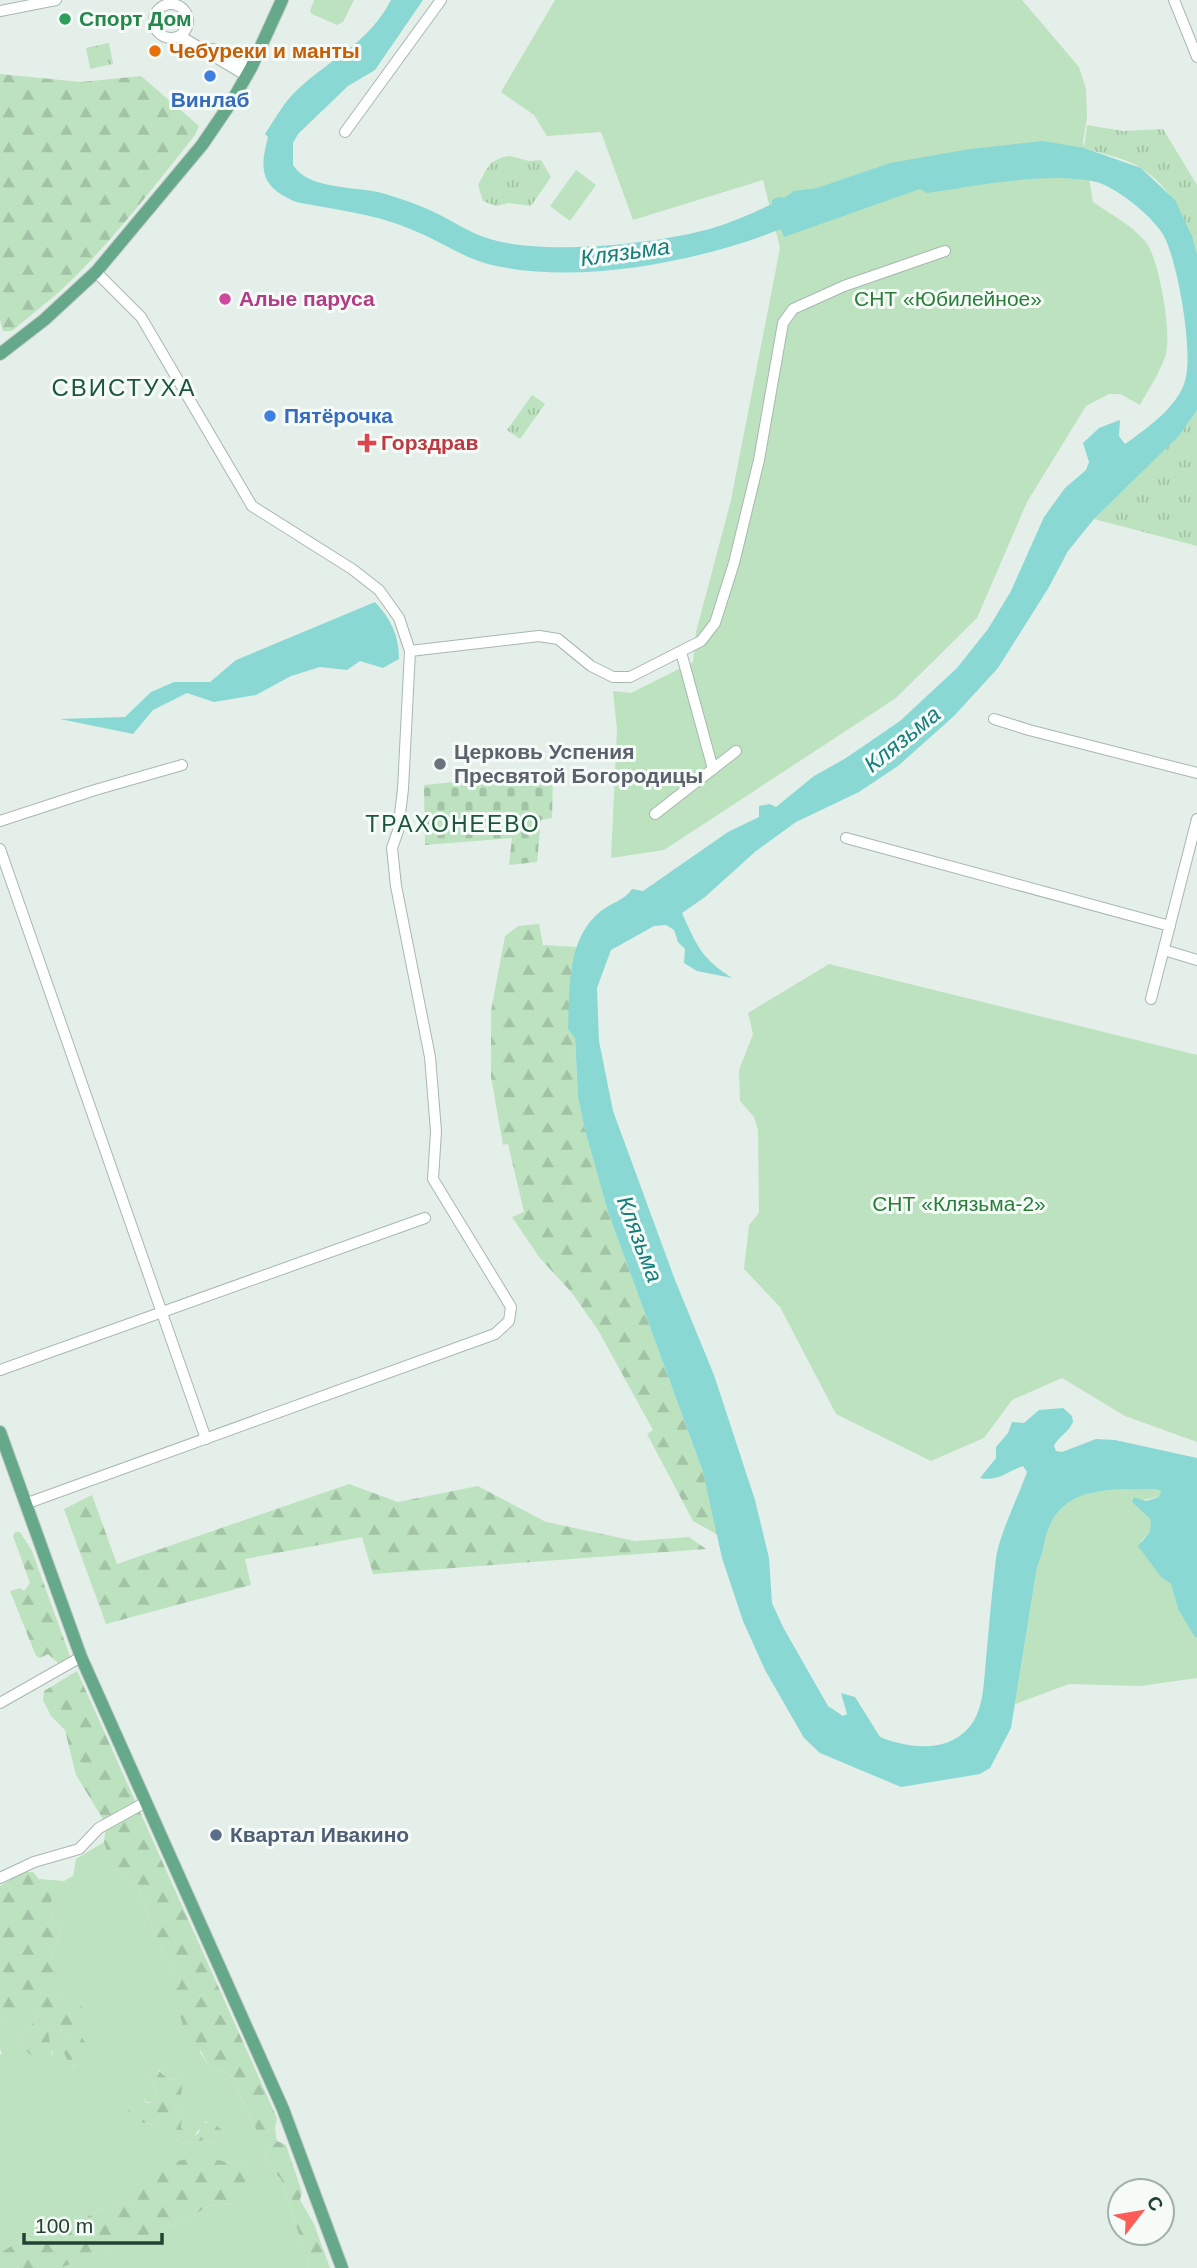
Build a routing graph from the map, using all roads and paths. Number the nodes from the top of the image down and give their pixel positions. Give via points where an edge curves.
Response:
1 (56, 0) edge
2 (150, 0) edge
3 (282, 0) edge
4 (441, 0) edge
5 (1174, 0) edge
6 (159, 9) junction
7 (0, 11) edge
8 (181, 34) junction
9 (1197, 57) edge
10 (249, 72) junction
11 (345, 132) dead end
12 (945, 251) dead end
13 (96, 272) junction
14 (0, 354) edge
15 (410, 651) junction
16 (681, 652) junction
17 (994, 719) dead end
18 (736, 751) dead end
19 (182, 765) dead end
20 (713, 769) junction
21 (1197, 773) edge
22 (655, 814) dead end
23 (1197, 819) edge
24 (0, 821) edge
25 (846, 838) dead end
26 (0, 849) edge
27 (1192, 856) edge
28 (1170, 926) junction
29 (1164, 950) junction
30 (1197, 960) edge
31 (1151, 999) dead end
32 (425, 1218) dead end
33 (161, 1312) junction
34 (0, 1370) edge
35 (0, 1432) edge
36 (206, 1438) junction
37 (25, 1504) junction
38 (81, 1657) junction
39 (0, 1703) edge
40 (146, 1802) junction
41 (0, 1878) edge
42 (342, 2268) edge

1 - 7 street
2 - 6 street
3 - 10 main road
4 - 11 street
5 - 9 street
6 - 8 street via 153,22 157,31 165,37
6 - 8 street via 171,4 188,7 188,24
8 - 10 street
10 - 13 main road via 202,145
12 - 16 street via 793,309 783,323 759,460 734,563 715,623 701,640
13 - 14 main road
13 - 15 street via 146,325 252,506 379,590 399,618
15 - 16 street via 539,636 558,639 613,677 630,677
15 - 36 street via 403,789 392,848 430,1057 436,1130 433,1179 511,1307 509,1321 495,1334
16 - 20 street
17 - 21 street
18 - 20 street
19 - 24 street
20 - 22 street
23 - 27 street
25 - 28 street
26 - 33 street
27 - 28 street
28 - 29 street
29 - 30 street
29 - 31 street
32 - 33 street
33 - 34 street
33 - 36 street
35 - 37 main road
36 - 37 street
37 - 38 main road
38 - 39 street
38 - 40 main road
40 - 41 street via 99,1828 79,1849
40 - 42 main road via 283,2109

